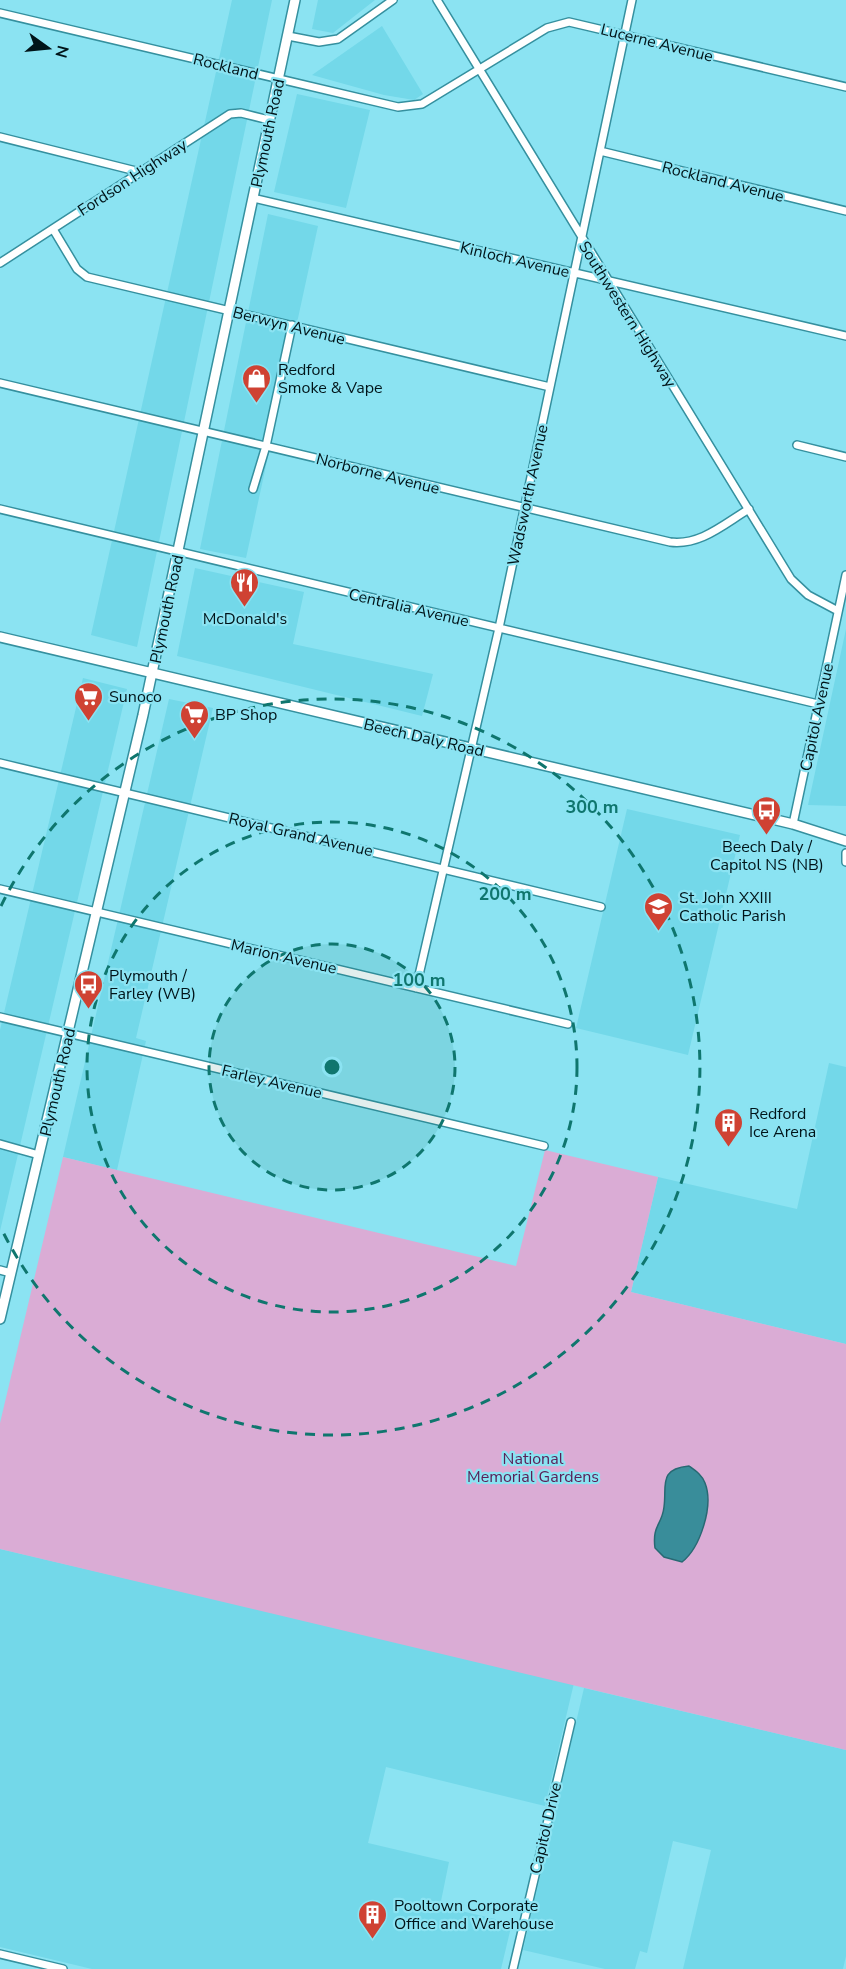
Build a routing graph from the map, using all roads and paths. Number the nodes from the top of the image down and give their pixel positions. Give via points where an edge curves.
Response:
1 (295, 0) edge
2 (393, 0) edge
3 (437, 0) edge
4 (632, 0) edge
5 (0, 13) edge
6 (625, 34) junction
7 (288, 36) junction
8 (479, 70) junction
9 (278, 78) junction
10 (846, 87) edge
11 (269, 120) junction
12 (0, 137) edge
13 (600, 151) junction
14 (140, 172) junction
15 (253, 198) junction
16 (846, 211) edge
17 (53, 229) junction
18 (582, 239) junction
19 (0, 263) edge
20 (574, 273) junction
21 (608, 281) junction
22 (230, 310) junction
23 (292, 325) junction
24 (846, 336) edge
25 (0, 383) edge
26 (550, 387) junction
27 (204, 431) junction
28 (797, 445) dead end
29 (266, 446) junction
30 (846, 457) edge
31 (253, 489) dead end
32 (524, 508) junction
33 (0, 509) edge
34 (748, 509) junction
35 (179, 552) junction
36 (846, 575) edge
37 (838, 611) junction
38 (499, 628) junction
39 (0, 637) edge
40 (152, 674) junction
41 (818, 704) junction
42 (472, 748) junction
43 (0, 763) edge
44 (125, 792) junction
45 (793, 824) junction
46 (846, 841) edge
47 (846, 853) edge
48 (846, 862) edge
49 (445, 869) junction
50 (0, 889) edge
51 (601, 907) dead end
52 (97, 912) junction
53 (416, 988) junction
54 (0, 1017) edge
55 (568, 1024) dead end
56 (68, 1033) junction
57 (0, 1144) edge
58 (544, 1146) dead end
59 (39, 1155) junction
60 (0, 1270) edge
61 (11, 1273) junction
62 (0, 1319) edge
63 (571, 1722) dead end
64 (0, 1954) edge
65 (63, 1969) edge
66 (513, 1969) edge

1 - 7 main road, Plymouth Road
2 - 7 street via 338,39 319,42
3 - 8 street, Southwestern Highway
4 - 6 street, Wadsworth Avenue
5 - 9 street, Rockland
6 - 8 street, Lucerne Avenue via 577,22 558,23
6 - 10 street, Lucerne Avenue
6 - 13 street, Wadsworth Avenue
7 - 9 main road, Plymouth Road
8 - 9 street, Rockland via 422,104 407,108
8 - 18 street, Southwestern Highway
9 - 11 main road, Plymouth Road
11 - 14 street, Fordson Highway via 230,114
11 - 15 main road, Plymouth Road
12 - 14 street
13 - 16 street, Rockland Avenue
13 - 18 street, Wadsworth Avenue
14 - 17 street, Fordson Highway
15 - 20 street, Kinloch Avenue
15 - 22 main road, Plymouth Road
17 - 19 street, Fordson Highway
17 - 22 street, Berwyn Avenue via 77,269 87,277
18 - 20 street, Wadsworth Avenue
18 - 21 street, Southwestern Highway
20 - 21 street, Kinloch Avenue
20 - 26 street, Wadsworth Avenue
21 - 24 street, Kinloch Avenue
21 - 34 street, Southwestern Highway
22 - 23 street, Berwyn Avenue
22 - 27 main road, Plymouth Road
23 - 26 street, Berwyn Avenue
23 - 29 street
25 - 27 street, Norborne Avenue
26 - 32 street, Wadsworth Avenue
27 - 29 street, Norborne Avenue
27 - 35 main road, Plymouth Road
28 - 30 street
29 - 31 street
29 - 32 street, Norborne Avenue
32 - 34 street, Norborne Avenue via 680,544 701,538
32 - 38 street, Wadsworth Avenue
33 - 35 street, Centralia Avenue
34 - 37 street, Southwestern Highway via 797,586
35 - 38 street, Centralia Avenue
35 - 40 main road, Plymouth Road
36 - 37 street, Capitol Avenue
37 - 41 street, Capitol Avenue
38 - 41 street, Centralia Avenue
38 - 42 street, Wadsworth Avenue
39 - 40 main road, Beech Daly Road
40 - 42 main road, Beech Daly Road
40 - 44 main road, Plymouth Road
41 - 45 street, Capitol Avenue
42 - 45 main road, Beech Daly Road
42 - 49 street, Wadsworth Avenue
43 - 44 street, Royal Grand Avenue
44 - 49 street, Royal Grand Avenue
44 - 52 main road, Plymouth Road
45 - 46 main road, Beech Daly Road
47 - 48 street
49 - 51 street, Royal Grand Avenue
49 - 53 street, Wadsworth Avenue
50 - 52 street, Marion Avenue
52 - 53 street, Marion Avenue
52 - 56 main road, Plymouth Road
53 - 55 street, Marion Avenue
54 - 56 street, Farley Avenue
56 - 58 street, Farley Avenue
56 - 59 main road, Plymouth Road
57 - 59 street
59 - 61 main road, Plymouth Road
60 - 61 street
61 - 62 main road, Plymouth Road
63 - 66 street, Capitol Drive
64 - 65 street

